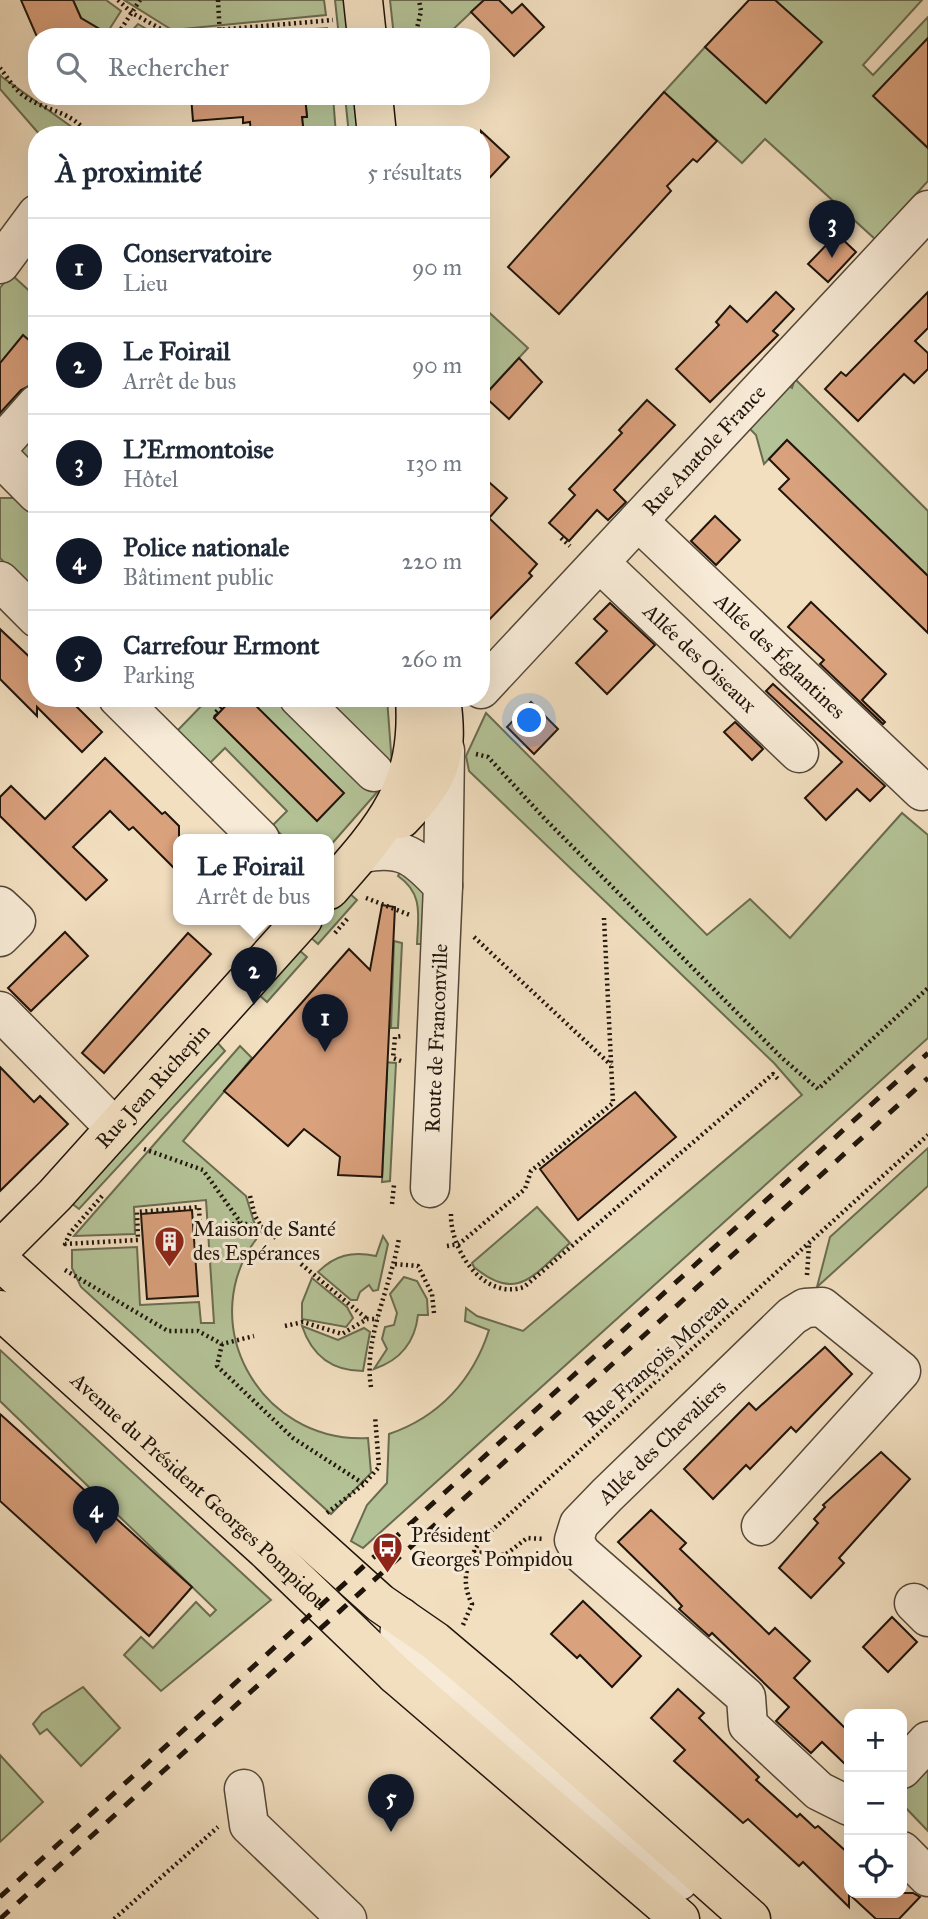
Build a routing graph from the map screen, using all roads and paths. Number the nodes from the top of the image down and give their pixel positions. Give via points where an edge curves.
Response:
1 (118, 0) edge
2 (140, 0) edge
3 (218, 0) edge
4 (421, 1) edge
5 (132, 13) junction
6 (355, 19) edge
7 (122, 28) edge
8 (159, 28) edge
9 (220, 28) edge
10 (274, 28) edge
11 (416, 28) edge
12 (0, 68) edge
13 (28, 99) edge
14 (39, 105) edge
15 (374, 105) edge
16 (80, 126) edge
17 (376, 126) edge
18 (928, 210) edge
19 (28, 226) edge
20 (0, 264) edge
21 (28, 414) edge
22 (0, 446) edge
23 (0, 457) edge
24 (28, 485) edge
25 (638, 521) junction
26 (600, 562) junction
27 (0, 581) edge
28 (28, 609) edge
29 (490, 679) edge
30 (127, 707) edge
31 (221, 707) edge
32 (324, 707) edge
33 (215, 716) dead end
34 (430, 746) edge
35 (799, 753) dead end
36 (922, 791) dead end
37 (255, 834) edge
38 (363, 853) junction
39 (443, 886) junction
40 (347, 894) edge
41 (0, 906) edge
42 (604, 918) dead end
43 (298, 925) edge
44 (410, 927) dead end
45 (471, 934) dead end
46 (0, 937) edge
47 (928, 988) edge
48 (0, 1011) edge
49 (403, 1023) dead end
50 (611, 1066) junction
51 (400, 1072) dead end
52 (778, 1079) dead end
53 (928, 1135) edge
54 (130, 1138) junction
55 (425, 1190) junction
56 (250, 1196) dead end
57 (393, 1205) dead end
58 (241, 1223) junction
59 (262, 1227) junction
60 (399, 1238) dead end
61 (277, 1239) dead end
62 (65, 1244) dead end
63 (447, 1245) dead end
64 (456, 1245) junction
65 (0, 1250) edge
66 (0, 1261) edge
67 (301, 1264) dead end
68 (395, 1264) junction
69 (65, 1270) dead end
70 (0, 1310) edge
71 (434, 1313) dead end
72 (367, 1319) junction
73 (378, 1319) junction
74 (285, 1326) dead end
75 (254, 1336) dead end
76 (222, 1344) junction
77 (915, 1379) edge
78 (371, 1387) dead end
79 (374, 1416) dead end
80 (364, 1484) junction
81 (321, 1519) dead end
82 (761, 1526) dead end
83 (574, 1540) junction
84 (474, 1552) junction
85 (401, 1617) junction
86 (457, 1635) dead end
87 (396, 1675) junction
88 (928, 1741) edge
89 (907, 1764) edge
90 (244, 1789) dead end
91 (844, 1803) edge
92 (219, 1825) dead end
93 (907, 1856) edge
94 (928, 1877) edge
95 (114, 1919) edge
96 (347, 1919) edge
97 (680, 1919) edge
98 (723, 1919) edge
99 (751, 1919) edge

1 - 5 path
2 - 5 path
3 - 9 path
4 - 11 path
5 - 7 path
5 - 8 path
6 - 10 path
12 - 13 path
14 - 16 path via 71,116
15 - 17 main road
18 - 25 street, Rue Anatole France
19 - 20 street
21 - 22 street
23 - 24 street
25 - 26 street, Rue Anatole France
25 - 36 street, Allée des Églantines
26 - 29 street, Rue Anatole France
26 - 35 street, Allée des Oiseaux
27 - 28 street
30 - 37 street
31 - 33 path
32 - 34 street
34 - 38 main road
34 - 39 street, Route de Franconville
34 - 47 path via 488,757 782,1058 818,1089
38 - 39 street via 387,848 403,853
38 - 40 main road
39 - 55 street, Route de Franconville
40 - 44 path via 410,915
41 - 46 street via 16,921
42 - 50 path
43 - 54 main road, Rue Jean Richepin
45 - 50 path
48 - 54 street
49 - 51 path via 402,1037 395,1037 393,1058 401,1059
50 - 64 path via 613,1103 531,1171 525,1189
52 - 64 path via 773,1074 524,1287 504,1289 488,1282 471,1268
53 - 84 path, Rue François Moreau via 480,1541
54 - 58 path via 203,1170
54 - 65 main road, Rue Jean Richepin
55 - 57 path
55 - 64 path via 451,1227
56 - 59 path
58 - 59 path
58 - 62 path via 197,1229 199,1207 137,1212 138,1240
59 - 61 path
60 - 68 path
63 - 64 path
66 - 85 main road, Avenue du Président Georges Pompidou
67 - 72 path
68 - 71 path via 418,1266 432,1294
68 - 73 path
69 - 76 path via 168,1331 198,1331
70 - 87 main road, Avenue du Président Georges Pompidou via 266,1550
72 - 73 path
72 - 74 path via 342,1334 303,1322
73 - 78 path via 369,1371
75 - 76 path
76 - 80 path via 217,1366 293,1438
77 - 82 street, Allée des Chevaliers
77 - 83 street, Allée des Chevaliers via 829,1310 805,1308 607,1494 579,1524
79 - 80 path via 379,1468
80 - 81 path
83 - 84 path via 527,1538 505,1555
83 - 91 street via 581,1553 746,1697 748,1724 819,1791
84 - 86 path, Rue François Moreau via 464,1581 472,1604
85 - 87 street
85 - 99 main road, Avenue du Président Georges Pompidou via 499,1695
87 - 97 main road, Avenue du Président Georges Pompidou
87 - 98 street via 420,1668 453,1682
88 - 89 street
90 - 96 street via 249,1825
92 - 95 path
93 - 94 street

